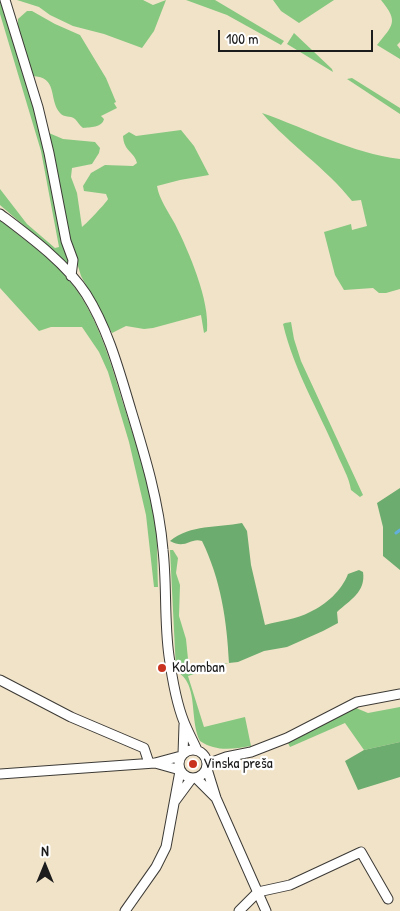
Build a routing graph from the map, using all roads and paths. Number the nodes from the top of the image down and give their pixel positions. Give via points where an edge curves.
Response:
1 (5, 0) edge
2 (0, 214) edge
3 (71, 276) junction
4 (0, 680) edge
5 (400, 694) edge
6 (184, 722) junction
7 (197, 750) junction
8 (182, 755) junction
9 (152, 763) junction
10 (206, 763) junction
11 (180, 770) junction
12 (0, 774) edge
13 (194, 778) junction
14 (216, 798) junction
15 (175, 801) junction
16 (258, 892) junction
17 (388, 899) dead end
18 (125, 911) edge
19 (239, 911) edge
20 (266, 911) edge

1 - 3 street via 50,153 59,208 73,260
2 - 3 street
3 - 6 street via 85,293 113,351 151,478 163,552 169,654
4 - 9 street via 71,717 144,748
5 - 10 street via 357,702 287,738 251,752
6 - 7 street
6 - 8 street
7 - 8 street via 189,750
7 - 10 street
8 - 9 street
8 - 11 street via 178,764
9 - 11 street
9 - 12 street
10 - 13 street via 202,775
10 - 14 street
11 - 13 street via 185,776
11 - 15 street
13 - 14 street
13 - 15 street
14 - 16 street
15 - 18 street via 166,847
16 - 17 street via 290,885 361,852
16 - 19 street
16 - 20 street

